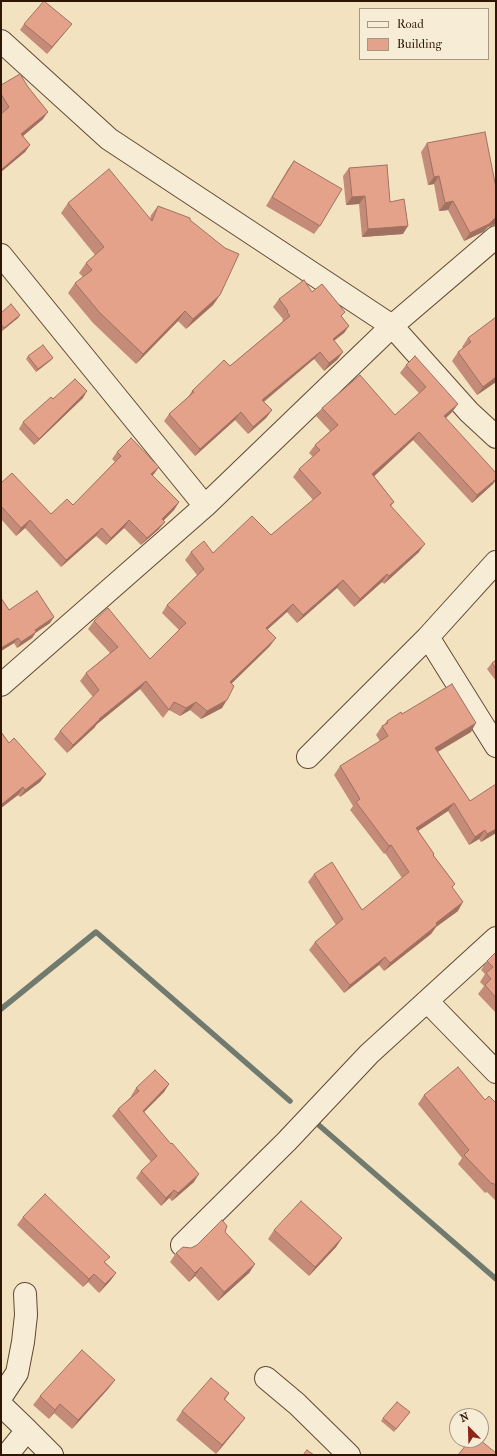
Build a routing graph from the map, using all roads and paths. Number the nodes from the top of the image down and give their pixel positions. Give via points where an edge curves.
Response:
1 (1, 41) edge
2 (496, 236) edge
3 (1, 255) edge
4 (392, 326) junction
5 (496, 437) edge
6 (205, 506) junction
7 (496, 562) edge
8 (428, 637) junction
9 (1, 685) edge
10 (495, 742) edge
11 (308, 757) dead end
12 (496, 938) edge
13 (427, 1001) junction
14 (496, 1072) edge
15 (182, 1245) dead end
16 (25, 1294) dead end
17 (266, 1378) dead end
18 (1, 1397) edge
19 (1, 1405) edge
20 (27, 1430) junction
21 (7, 1455) edge
22 (52, 1455) edge
23 (349, 1455) edge

1 - 4 street via 109,140
2 - 4 street
3 - 6 street
4 - 5 street via 469,412
4 - 6 street
6 - 9 street
7 - 8 street
8 - 10 street
8 - 11 street
12 - 13 street
13 - 14 street
13 - 15 street via 369,1054 287,1141
16 - 18 street via 26,1315 17,1374
17 - 23 street via 297,1404
19 - 20 street
20 - 21 street
20 - 22 street

